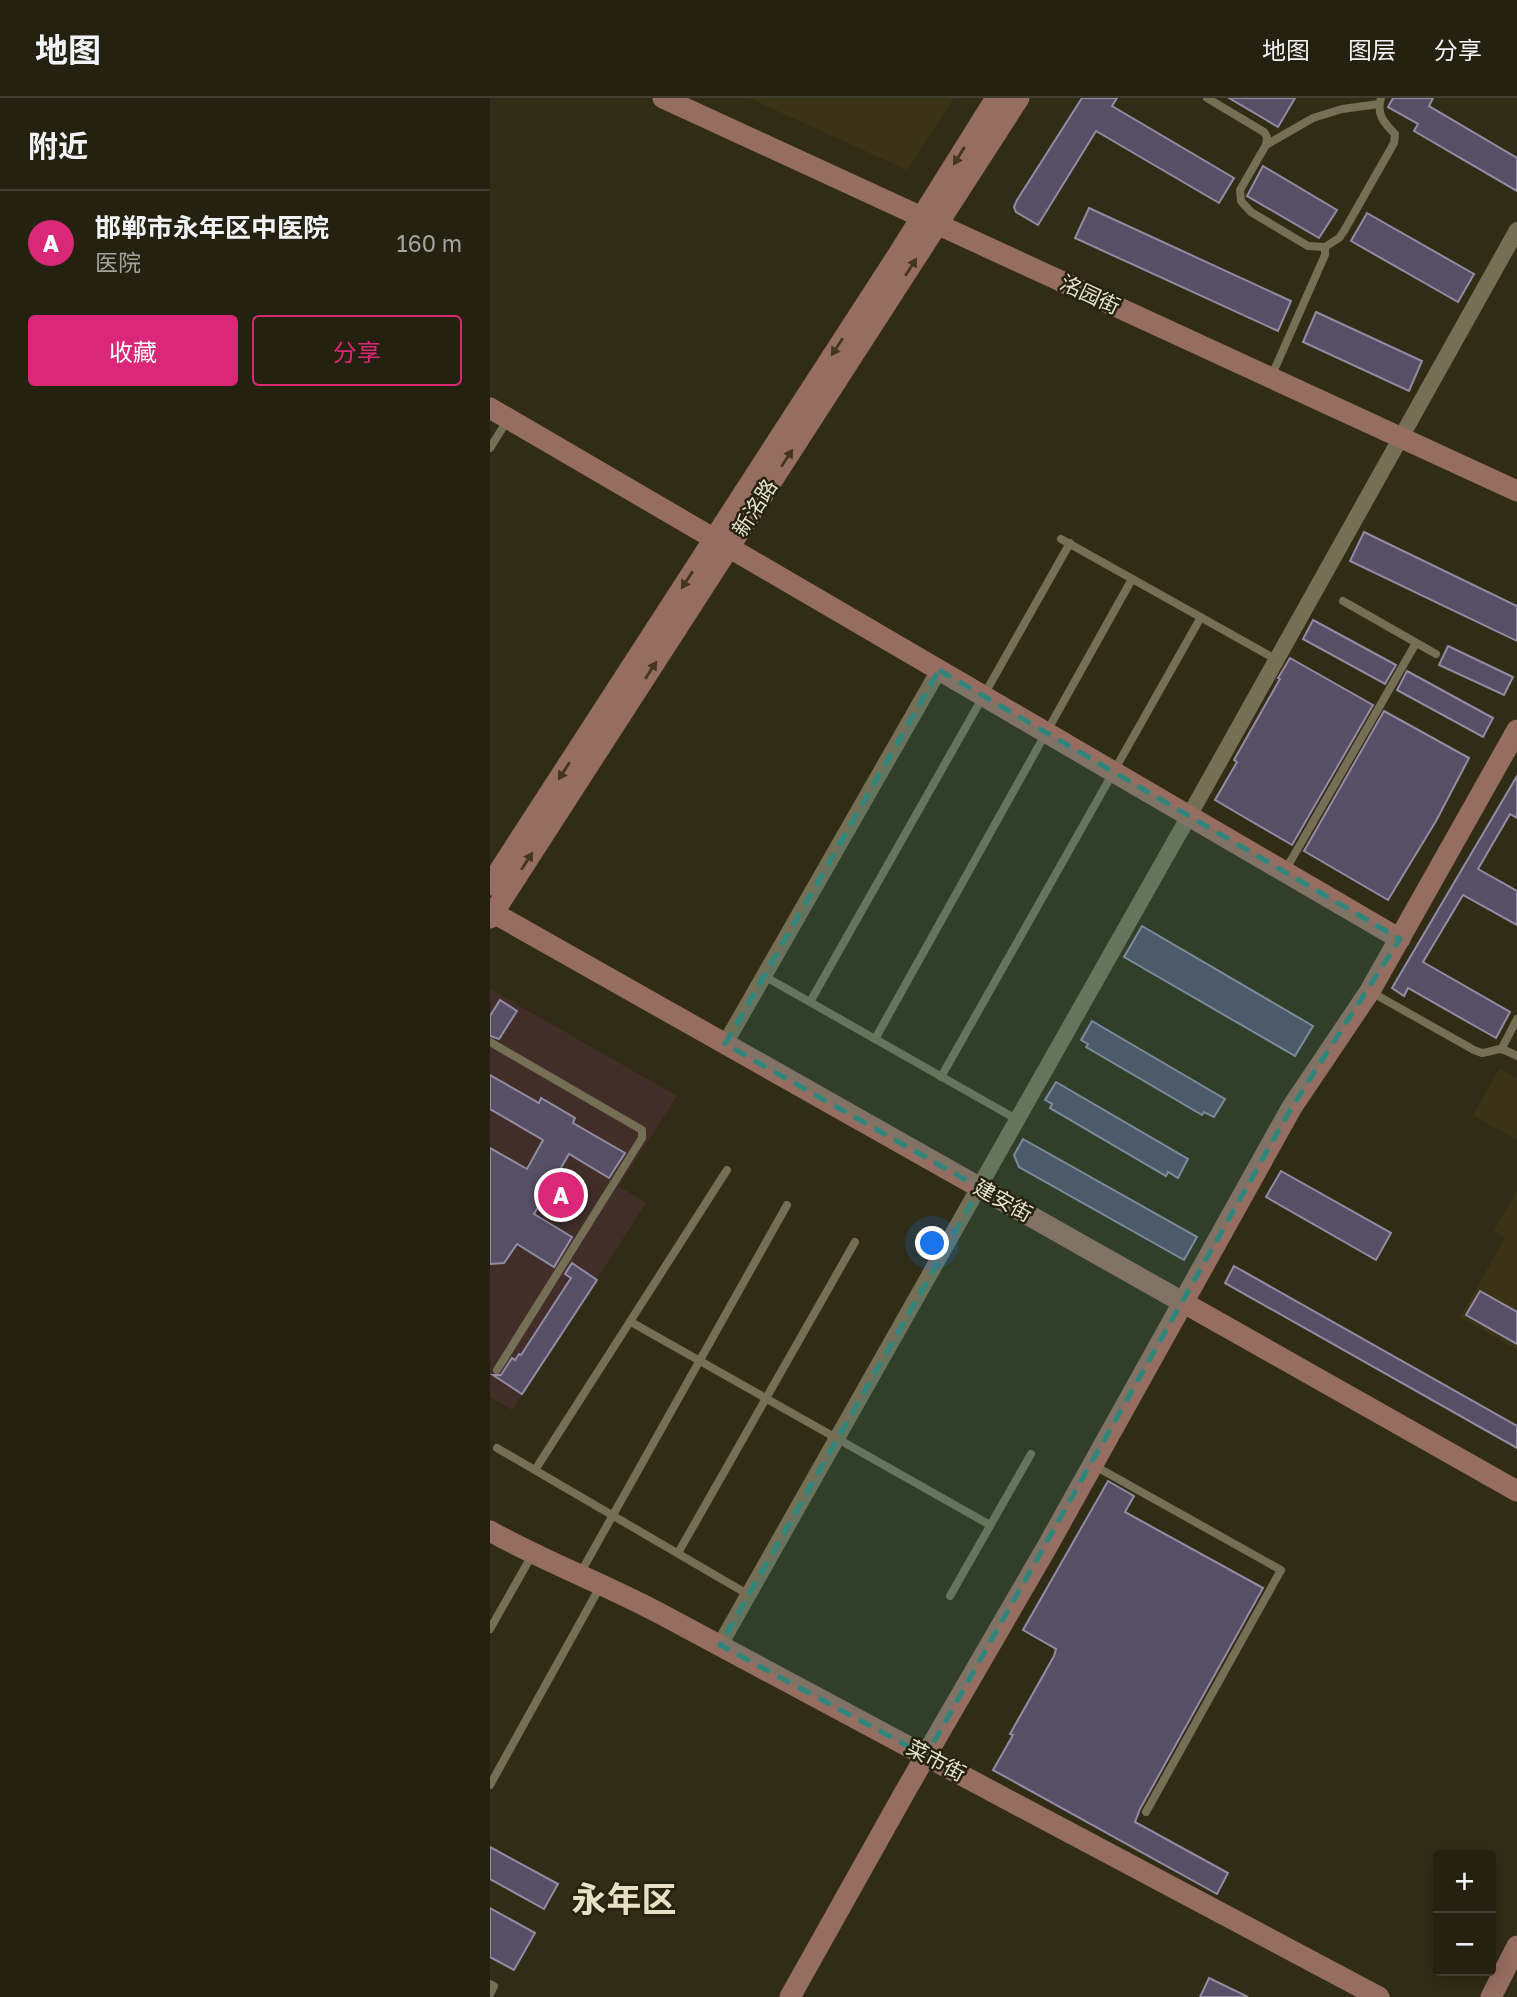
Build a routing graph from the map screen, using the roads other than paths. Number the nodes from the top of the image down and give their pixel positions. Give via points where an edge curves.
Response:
1 (663, 98) edge
2 (996, 98) edge
3 (1019, 98) edge
4 (1207, 98) edge
5 (1380, 101) edge
6 (1266, 145) junction
7 (930, 221) junction
8 (1517, 230) edge
9 (1325, 247) junction
10 (1270, 378) junction
11 (499, 413) edge
12 (1401, 438) junction
13 (490, 448) edge
14 (1517, 491) edge
15 (722, 543) junction
16 (1132, 579) junction
17 (1343, 601) dead end
18 (1201, 617) junction
19 (1416, 643) junction
20 (1436, 654) dead end
21 (1277, 660) junction
22 (939, 670) junction
23 (983, 696) junction
24 (1517, 730) edge
25 (1047, 733) junction
26 (1114, 772) junction
27 (1189, 816) junction
28 (1285, 872) junction
29 (490, 885) edge
30 (491, 914) edge
31 (1400, 939) junction
32 (765, 976) junction
33 (1370, 991) junction
34 (810, 1002) junction
35 (1517, 1019) edge
36 (875, 1039) junction
37 (490, 1042) edge
38 (725, 1044) junction
39 (1502, 1048) junction
40 (1517, 1056) edge
41 (941, 1077) junction
42 (1018, 1120) junction
43 (727, 1170) dead end
44 (980, 1188) junction
45 (787, 1205) dead end
46 (855, 1242) dead end
47 (1183, 1303) junction
48 (631, 1322) junction
49 (699, 1360) junction
50 (497, 1370) dead end
51 (766, 1398) junction
52 (837, 1439) junction
53 (497, 1448) dead end
54 (1031, 1454) dead end
55 (1093, 1465) junction
56 (535, 1470) junction
57 (1517, 1492) edge
58 (612, 1515) junction
59 (990, 1525) junction
60 (490, 1531) edge
61 (533, 1553) junction
62 (678, 1553) junction
63 (579, 1575) junction
64 (601, 1585) junction
65 (749, 1595) junction
66 (950, 1596) dead end
67 (490, 1629) edge
68 (720, 1645) junction
69 (926, 1756) junction
70 (490, 1784) edge
71 (1146, 1812) dead end
72 (1517, 1946) edge
73 (1517, 1975) edge
74 (490, 1984) edge
75 (490, 1994) edge
76 (790, 1997) edge
77 (1379, 1997) edge
78 (1491, 1997) edge
79 (1506, 1997) edge

1 - 7 street, 洺园街
2 -> 7 street, 新洺路
3 - 7 street, 新洺路
4 - 6 lane via 1264,132
5 - 6 lane via 1313,118
5 - 9 lane via 1380,112 1395,134 1395,143 1344,231
6 - 9 lane via 1240,190 1241,201 1251,212 1308,246
7 - 10 street, 洺园街
7 - 15 street, 新洺路
8 - 12 street
9 - 10 lane
10 - 12 street, 洺园街
11 - 13 lane
11 - 15 street
12 - 14 street, 洺园街
12 - 21 street
15 - 22 street
15 -> 29 street, 新洺路
30 -> 15 street, 新洺路
16 - 18 lane
16 - 23 lane via 1066,541
16 - 25 lane
17 - 19 lane
18 - 21 lane
18 - 26 lane
19 - 20 lane
19 - 28 lane
21 - 27 street
22 - 23 street
22 - 32 street
23 - 25 street
23 - 34 lane
24 - 31 street
25 - 26 street
25 - 36 lane
26 - 27 street
26 - 41 lane
27 - 28 street
27 - 42 street
28 - 31 street
30 - 38 street, 建安街
31 - 33 street
32 - 34 lane
32 - 38 street
33 - 39 lane via 1474,1050 1482,1053
33 - 47 street via 1292,1107
34 - 36 lane
35 - 39 lane
36 - 41 lane
37 - 50 lane via 642,1130 642,1138
38 - 44 street, 建安街
39 - 40 lane
41 - 42 lane
42 - 44 street
43 - 48 lane
44 - 47 street, 建安街
44 - 52 street
45 - 49 lane
46 - 51 lane
47 - 55 street
47 - 57 street, 建安街
48 - 49 lane
48 - 56 lane
49 - 51 lane
49 - 58 lane
51 - 52 lane
51 - 62 lane
52 - 59 lane
52 - 65 street
53 - 56 lane
54 - 59 lane
55 - 69 street
55 - 71 lane via 1282,1570
56 - 58 lane
58 - 62 lane
58 - 63 lane
59 - 66 lane
60 - 61 street, 菜市街
61 - 63 street, 菜市街
61 - 67 lane
62 - 65 lane
63 - 64 street, 菜市街
64 - 68 street, 菜市街
64 - 70 lane
65 - 68 street
68 - 69 street, 菜市街
69 - 76 street
69 - 77 street, 菜市街
72 - 78 street
73 - 79 street
74 - 75 lane via 494,1986

